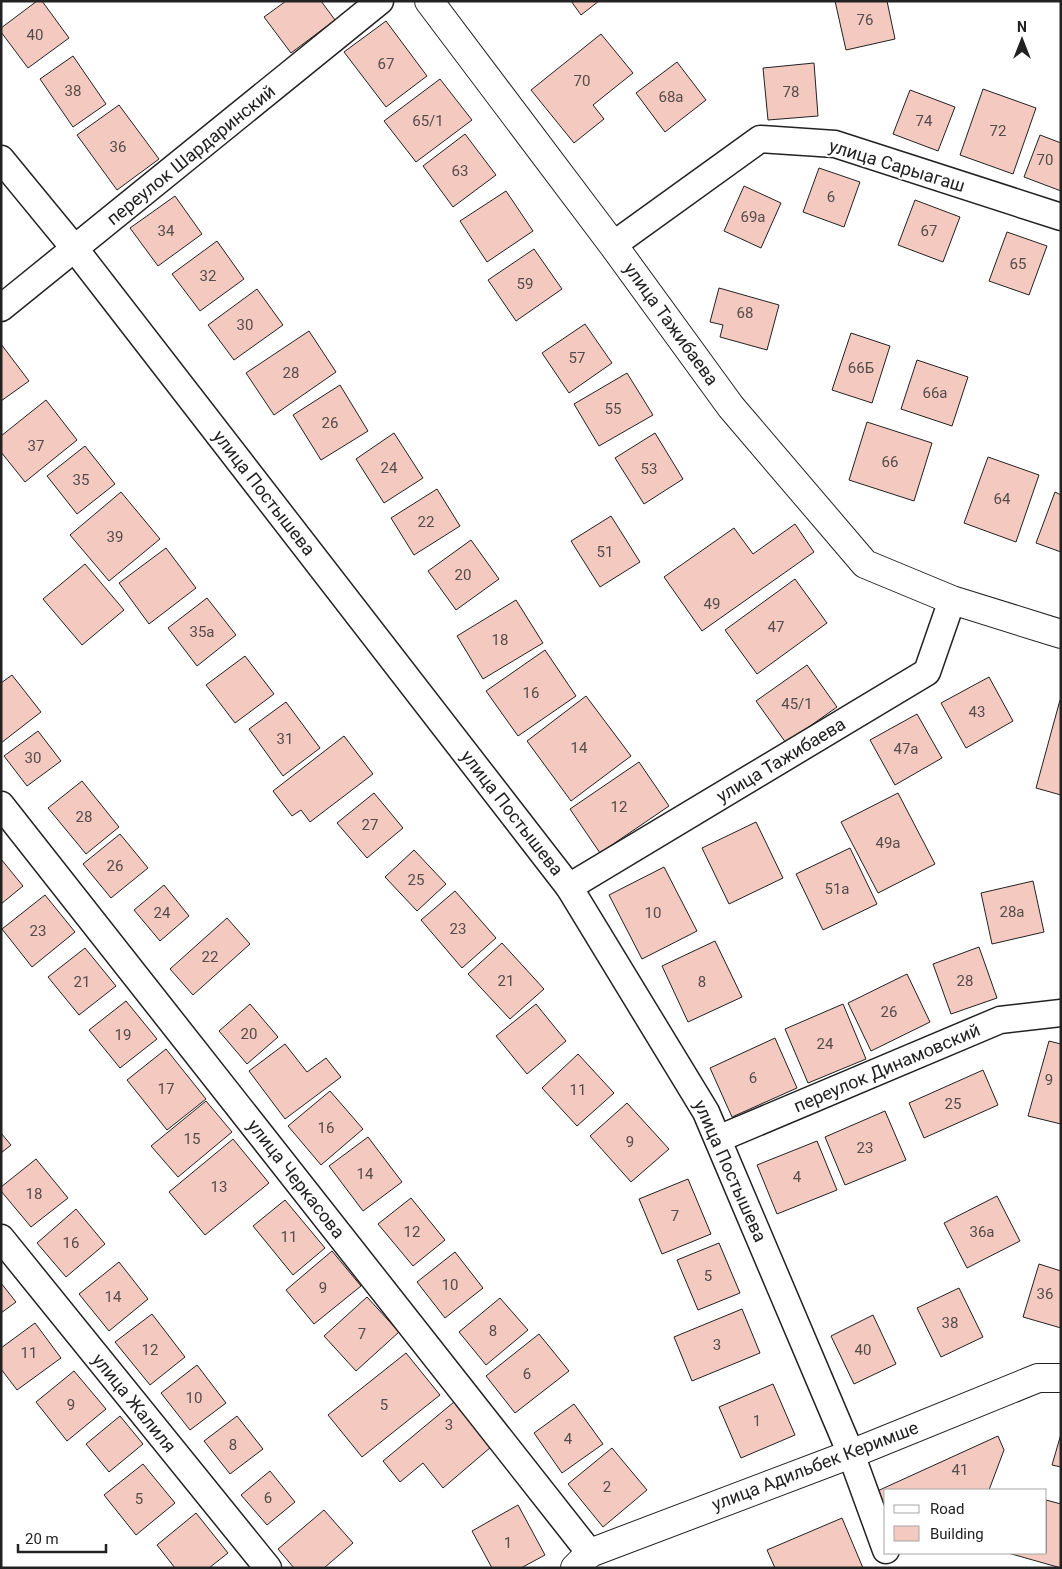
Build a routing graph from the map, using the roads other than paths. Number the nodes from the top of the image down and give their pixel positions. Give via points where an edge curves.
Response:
1 (380, 1) edge
2 (429, 1) edge
3 (1, 159) edge
4 (1061, 217) edge
5 (613, 245) junction
6 (75, 248) junction
7 (1, 308) edge
8 (952, 600) junction
9 (1061, 634) edge
10 (1, 805) edge
11 (569, 887) junction
12 (1061, 1012) edge
13 (718, 1139) junction
14 (1, 1238) edge
15 (1061, 1378) edge
16 (851, 1454) junction
17 (884, 1545) edge
18 (887, 1554) edge
19 (582, 1561) edge
20 (268, 1568) edge
21 (892, 1568) edge

1 - 6 street, переулок Шардаринский
2 - 5 street, улица Тажибаева
3 - 6 street, улица Постышева
4 - 5 street, улица Сарыагаш via 835,144 760,139
5 - 8 street, улица Тажибаева via 731,407 865,564
6 - 7 street, переулок Шардаринский
6 - 11 street, улица Постышева
8 - 9 street, улица Тажибаева
8 - 11 street, улица Тажибаева via 927,672
10 - 19 street, улица Черкасова
11 - 13 street, улица Постышева via 706,1112
12 - 13 street, переулок Динамовский via 1000,1020
13 - 16 street, улица Постышева
14 - 20 street, улица Жалиля
15 - 16 street, улица Адильбек Керимше via 1038,1378
16 - 17 street, улица Постышева
16 - 19 street, улица Адильбек Керимше
18 - 21 street, улица Постышева

